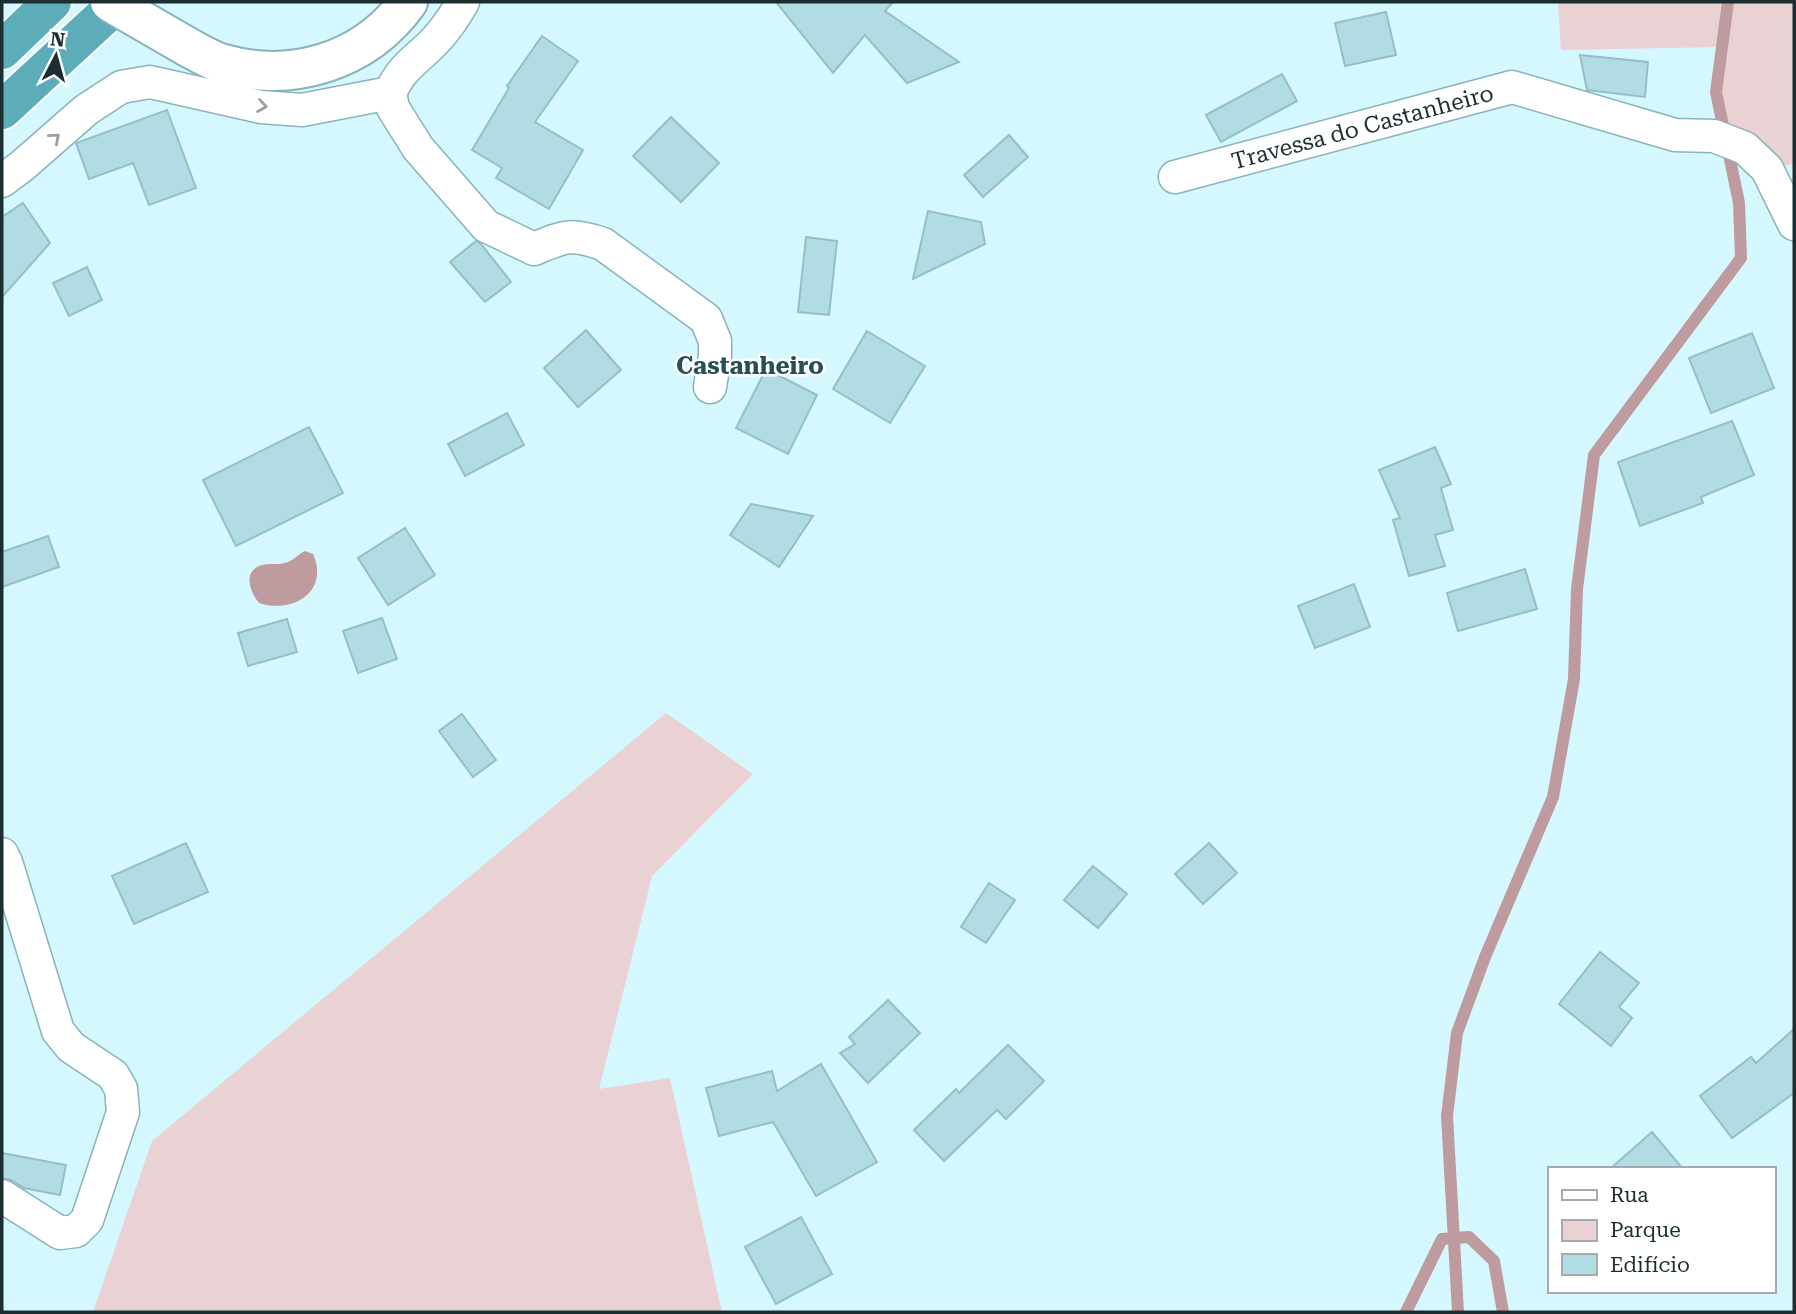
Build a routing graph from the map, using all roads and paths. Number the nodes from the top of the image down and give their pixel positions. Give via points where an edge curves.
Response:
1 (52, 2) edge
2 (110, 2) edge
3 (118, 2) edge
4 (408, 2) edge
5 (463, 2) edge
6 (2, 50) edge
7 (390, 93) junction
8 (2, 110) edge
9 (1175, 177) dead end
10 (2, 181) edge
11 (1794, 224) edge
12 (710, 387) dead end
13 (2, 854) edge
14 (2, 1196) edge

1 - 6 highway
2 - 4 street, bridge via 219,62 283,72 344,57 387,26
3 - 8 highway
5 - 7 street via 451,23 399,74
10 -> 7 street via 86,110 121,87 150,82 261,107 302,110
7 - 12 street via 393,108 418,148 486,226 534,249 564,236 604,244 705,319 715,341
9 - 11 street, Travessa do Castanheiro via 1512,87 1675,135 1714,136 1745,148 1768,169
13 - 14 street via 58,1031 71,1047 113,1075 121,1089 123,1112 87,1220 76,1231 60,1233

